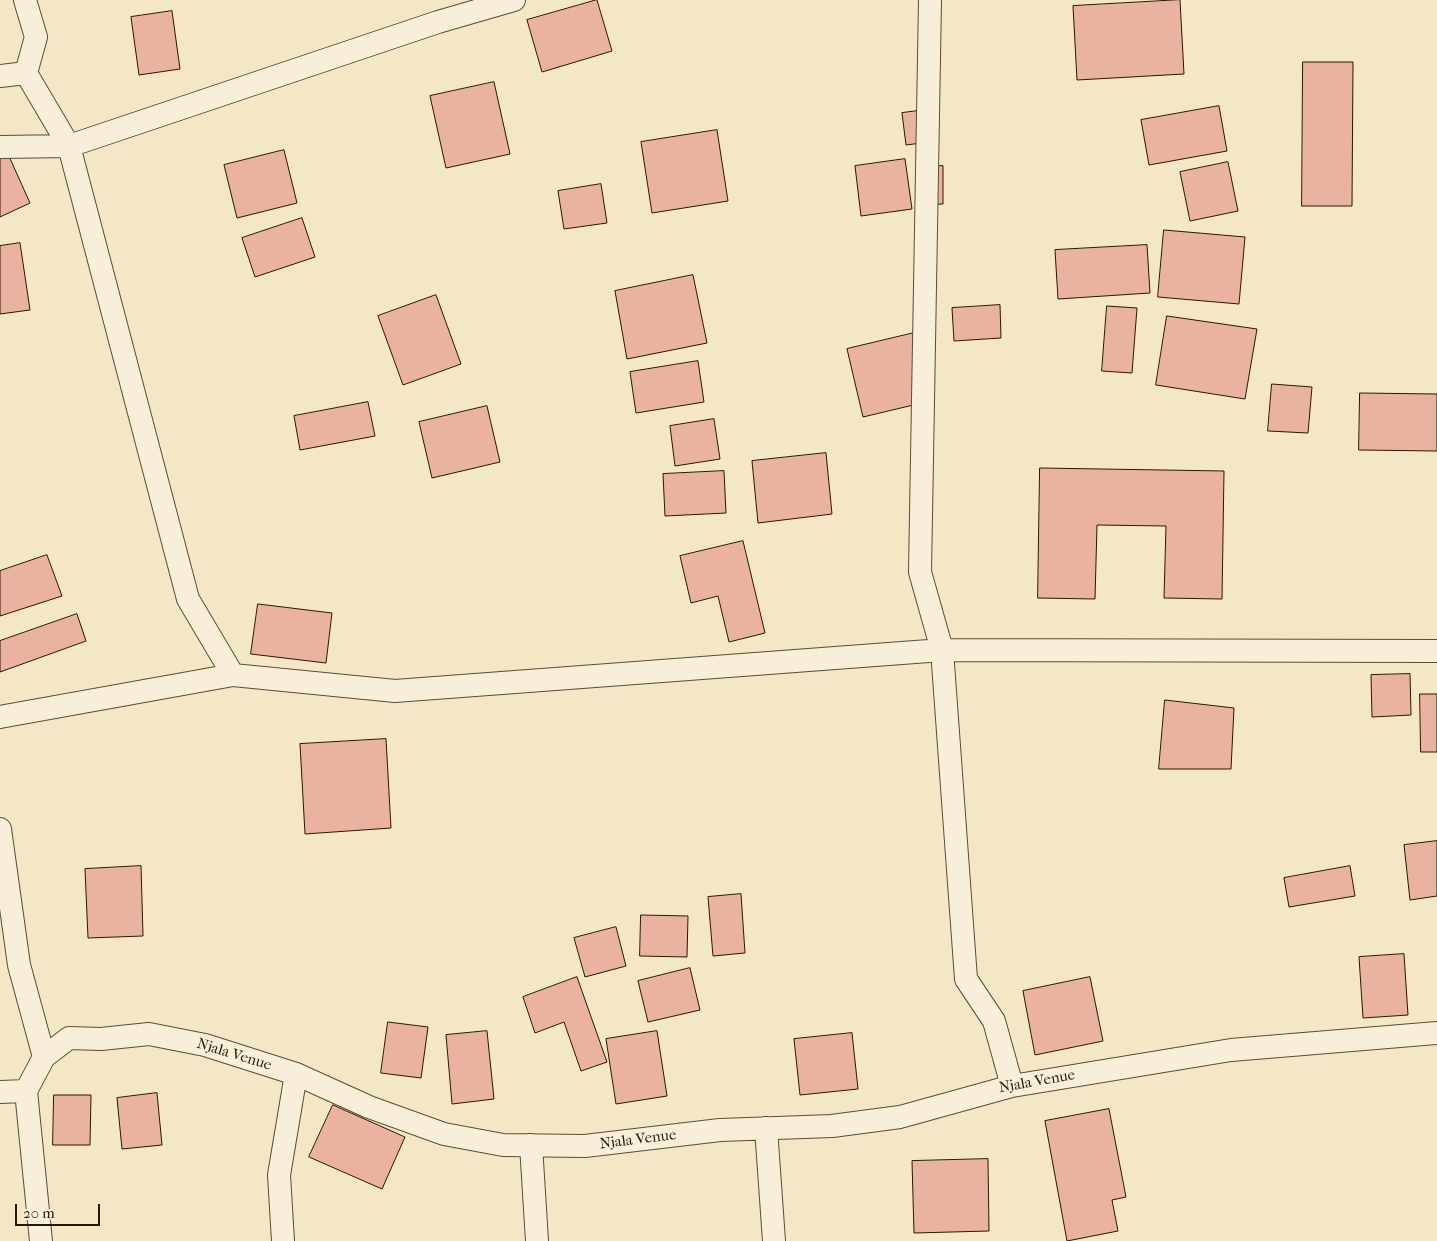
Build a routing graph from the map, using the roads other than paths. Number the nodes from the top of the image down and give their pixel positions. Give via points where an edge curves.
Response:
1 (25, 0) edge
2 (514, 0) edge
3 (930, 0) edge
4 (26, 73) junction
5 (0, 76) edge
6 (69, 146) junction
7 (0, 147) edge
8 (942, 650) junction
9 (1437, 651) edge
10 (234, 675) junction
11 (0, 717) edge
12 (0, 829) edge
13 (1437, 1034) edge
14 (44, 1057) junction
15 (296, 1074) junction
16 (1012, 1086) junction
17 (26, 1091) junction
18 (0, 1092) edge
19 (766, 1128) junction
20 (532, 1146) junction
21 (41, 1241) edge
22 (283, 1241) edge
23 (537, 1241) edge
24 (774, 1241) edge

1 - 4 street via 36,37
2 - 6 street via 438,22
3 - 8 street via 920,572
4 - 5 street
4 - 6 street
6 - 7 street
6 - 10 street via 188,599
8 - 9 street
8 - 10 street via 395,691
8 - 16 street via 966,979 994,1021
10 - 11 street
12 - 14 street via 19,965
13 - 16 street, Njala Venue via 1231,1050
14 - 15 street, Njala Venue via 69,1038 101,1039 149,1034 205,1045
14 - 17 street, Njala Venue
15 - 20 street, Njala Venue via 369,1107 444,1134 503,1145
15 - 22 street via 278,1175
16 - 19 street, Njala Venue via 900,1117 832,1126
17 - 18 street
17 - 21 street
19 - 20 street, Njala Venue via 720,1130 585,1146
19 - 24 street
20 - 23 street

